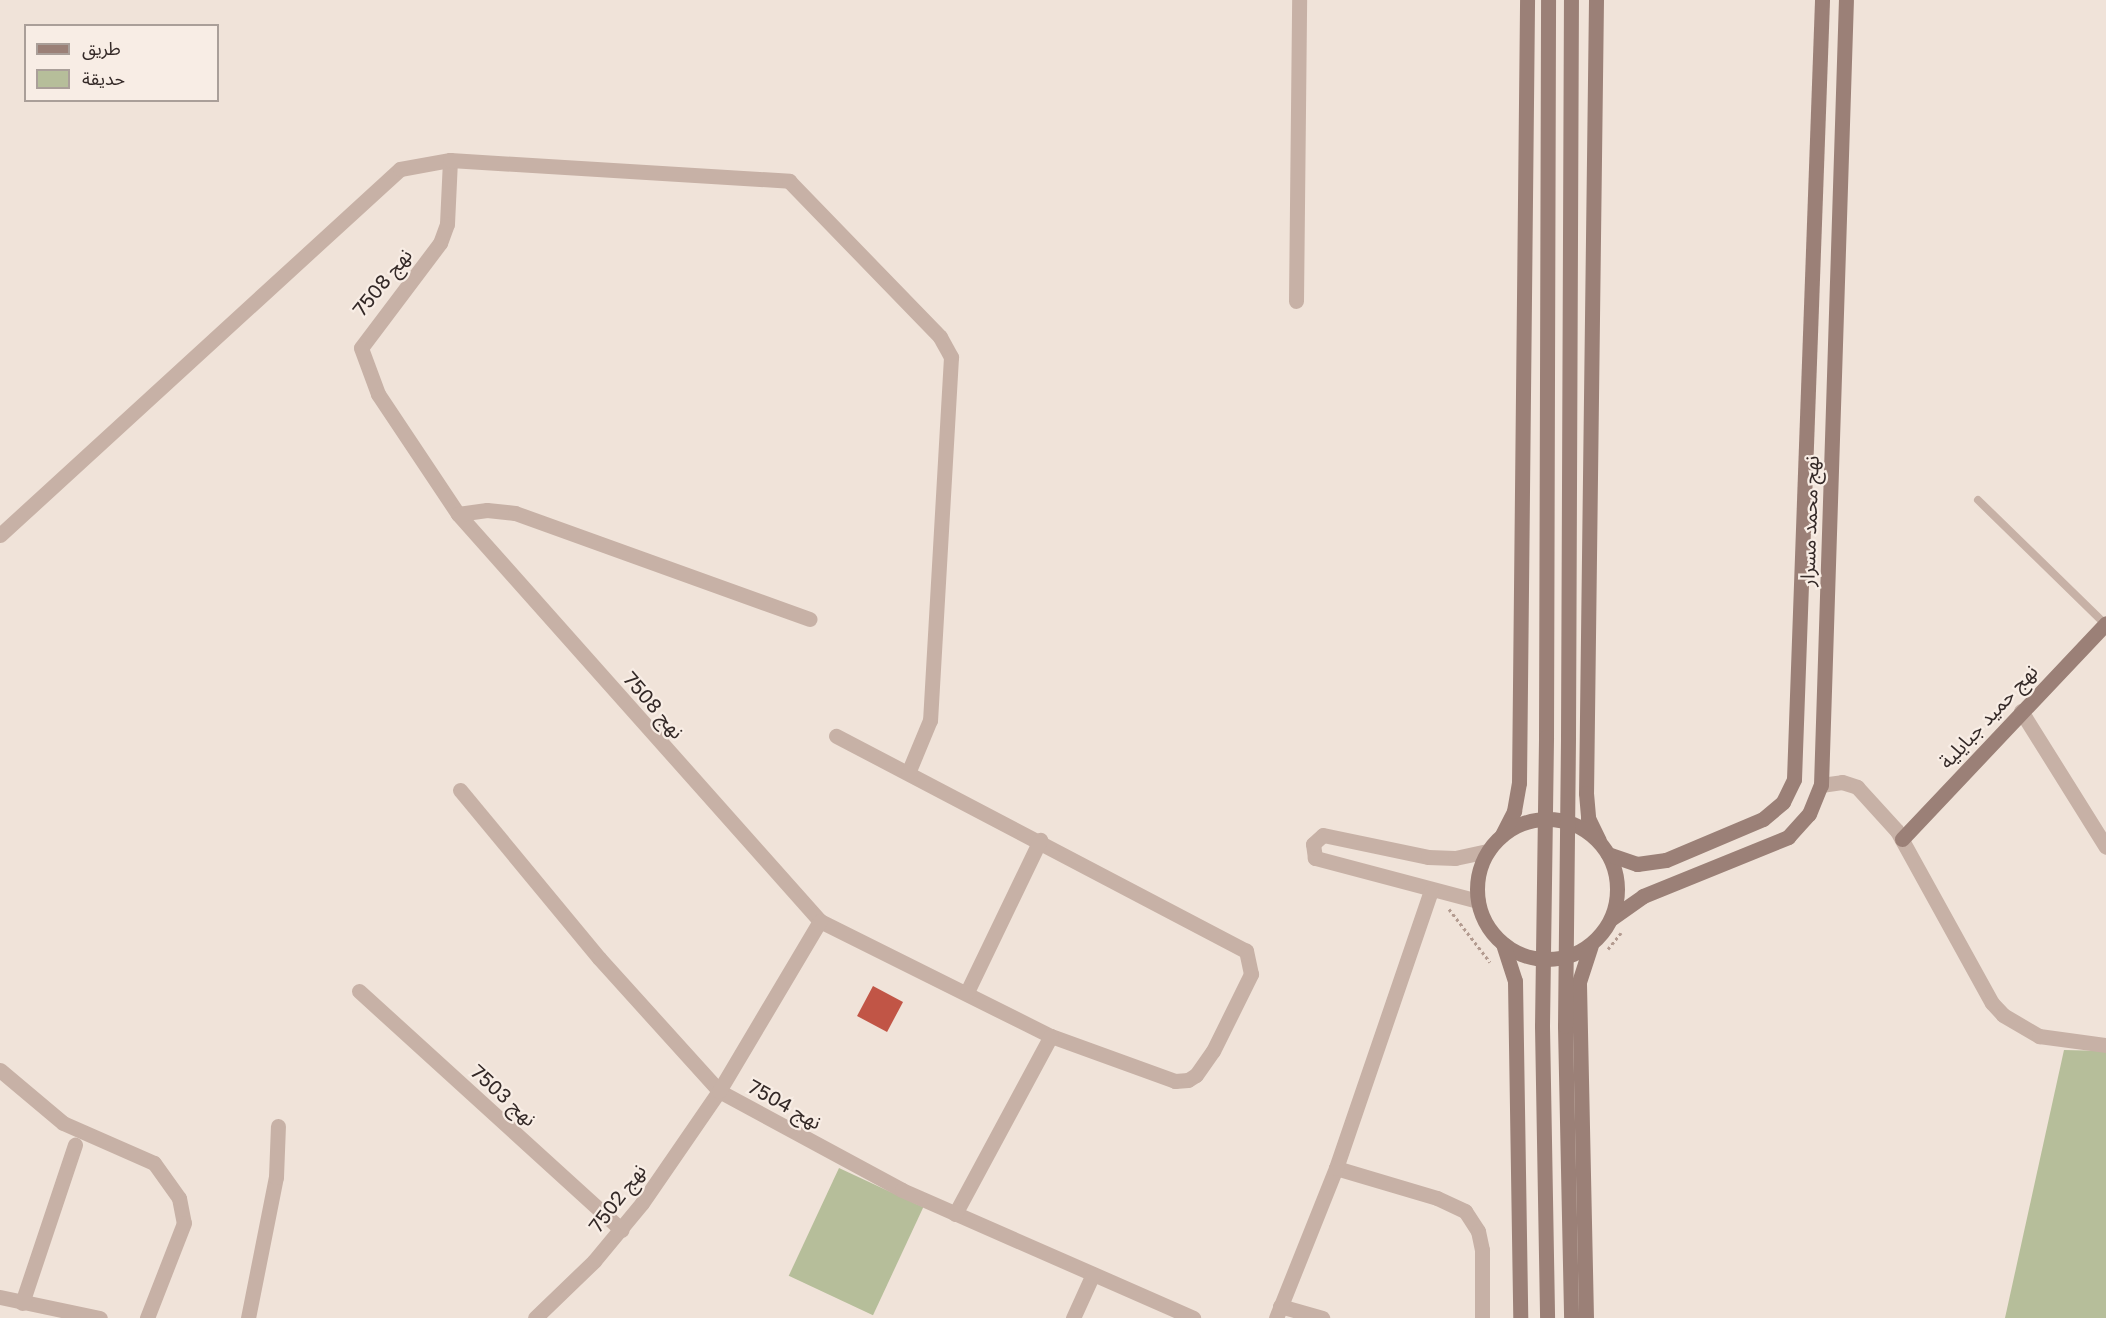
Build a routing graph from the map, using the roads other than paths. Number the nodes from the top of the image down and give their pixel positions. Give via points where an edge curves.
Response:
1 (1299, 0) edge
2 (1527, 0) edge
3 (1548, 0) edge
4 (1571, 0) edge
5 (1596, 0) edge
6 (1822, 0) edge
7 (1846, 0) edge
8 (450, 160) junction
9 (1296, 301) dead end
10 (1978, 500) dead end
11 (458, 514) junction
12 (0, 535) edge
13 (810, 619) dead end
14 (2106, 624) edge
15 (2021, 711) junction
16 (836, 735) dead end
17 (908, 773) junction
18 (1821, 785) junction
19 (460, 789) dead end
20 (1502, 835) junction
21 (1902, 839) junction
22 (1040, 840) junction
23 (1599, 841) junction
24 (2106, 847) edge
25 (1488, 851) junction
26 (1608, 854) junction
27 (1431, 891) junction
28 (1478, 901) junction
29 (1612, 918) junction
30 (820, 921) junction
31 (1594, 942) junction
32 (1503, 944) junction
33 (359, 991) dead end
34 (967, 992) junction
35 (1051, 1036) junction
36 (2106, 1045) edge
37 (0, 1070) edge
38 (719, 1091) junction
39 (278, 1126) dead end
40 (75, 1145) dead end
41 (1336, 1168) junction
42 (955, 1214) junction
43 (622, 1230) junction
44 (1093, 1275) junction
45 (0, 1297) edge
46 (22, 1303) junction
47 (1278, 1312) edge
48 (100, 1318) edge
49 (147, 1318) edge
50 (248, 1318) edge
51 (535, 1318) edge
52 (1073, 1318) edge
53 (1193, 1318) edge
54 (1322, 1318) edge
55 (1482, 1318) edge
56 (1520, 1318) edge
57 (1547, 1318) edge
58 (1571, 1318) edge
59 (1586, 1318) edge

1 - 9 street
2 - 20 street via 1519,783 1514,811
3 - 57 street, bridge via 1542,1026
4 - 58 street, bridge via 1565,1026
5 - 23 street via 1586,793 1588,818
6 - 26 street, نهج محمد مسرار via 1794,779 1782,802 1768,815 1666,860 1636,864
7 - 18 street, نهج محمد مسرار
8 - 11 street, نهج 7508 via 447,224 440,243 361,348 378,394
8 - 12 street via 400,169 384,180
8 - 17 street via 789,181 940,337 951,357 930,720
10 - 14 lane
11 - 13 street via 487,510 515,513
11 - 30 street, نهج 7508
14 - 15 street, نهج حميد جبايلية
15 - 21 street, نهج حميد جبايلية
15 - 24 street
16 - 17 street
17 - 22 street
18 - 21 street via 1842,782 1857,787
18 - 29 street, نهج محمد مسرار via 1809,814 1788,837 1643,896
19 - 38 street, نهج 7504 via 599,958
20 - 23 street via 1522,823 1545,819 1580,827
20 - 25 street
21 - 36 street via 1992,1003 2003,1015 2039,1036
22 - 34 street
22 - 35 street via 1232,941 1246,951 1251,963 1251,975 1213,1051 1188,1080 1155,1075
23 - 26 street
25 - 27 street via 1455,858 1428,857 1323,835 1312,844 1315,858
25 - 28 street via 1479,875
26 - 29 street via 1617,879
27 - 28 street
27 - 41 street
28 - 32 street via 1487,924
29 - 31 street
30 - 34 street
30 - 38 street, نهج 7502
31 - 32 street via 1573,955 1549,960 1525,956
31 - 59 street via 1583,961 1579,982
32 - 56 street via 1515,981
33 - 43 street, نهج 7503
34 - 35 street
35 - 42 street
37 - 49 street via 63,1123 154,1162 179,1198 184,1223
38 - 42 street, نهج 7504 via 834,1156
38 - 43 street, نهج 7502
39 - 50 street via 276,1177
40 - 46 street
41 - 47 street
41 - 55 street via 1437,1198 1465,1211 1478,1231 1482,1250
42 - 44 street, نهج 7504
43 - 51 street, نهج 7502
44 - 52 street
44 - 53 street, نهج 7504
45 - 46 street
46 - 48 street
47 - 54 street

